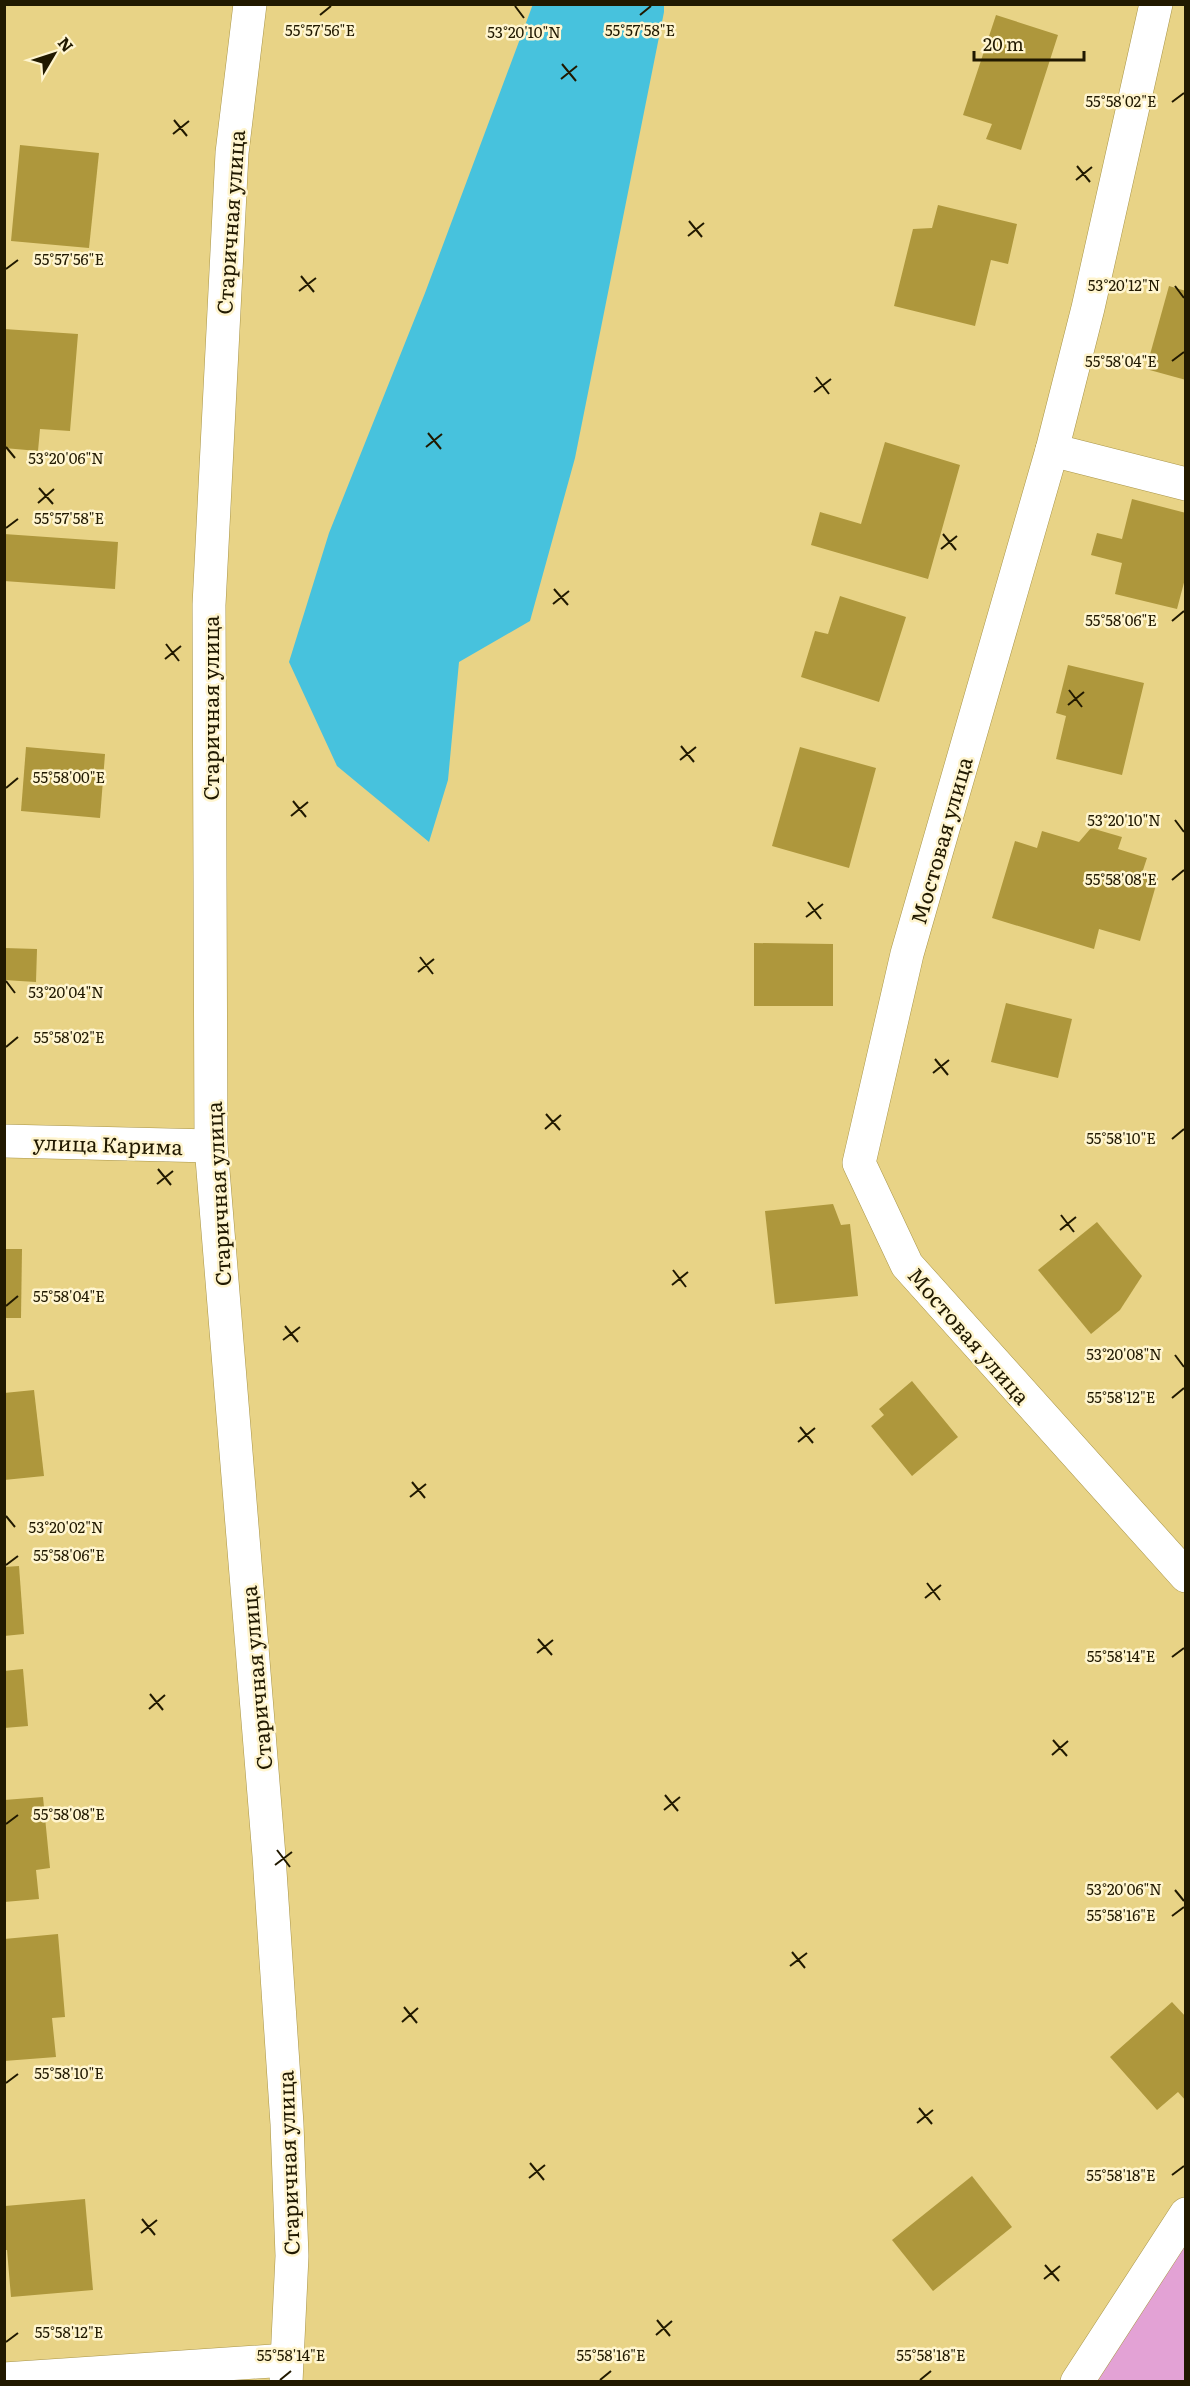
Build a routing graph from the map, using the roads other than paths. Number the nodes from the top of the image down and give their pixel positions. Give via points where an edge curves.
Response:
1 (250, 4) edge
2 (1156, 4) edge
3 (1052, 450) junction
4 (1185, 484) edge
5 (4, 1141) edge
6 (211, 1146) junction
7 (1185, 1576) edge
8 (1185, 2214) edge
9 (286, 2371) edge
10 (4, 2379) edge
11 (1077, 2382) edge

1 - 6 street, Старичная улица via 232,153 209,604
2 - 3 street, Мостовая улица
3 - 4 street
3 - 7 street, Мостовая улица via 907,954 859,1163 907,1265
5 - 6 street, улица Карима
6 - 9 street, Старичная улица via 287,2124 292,2256
8 - 11 street
9 - 10 street

